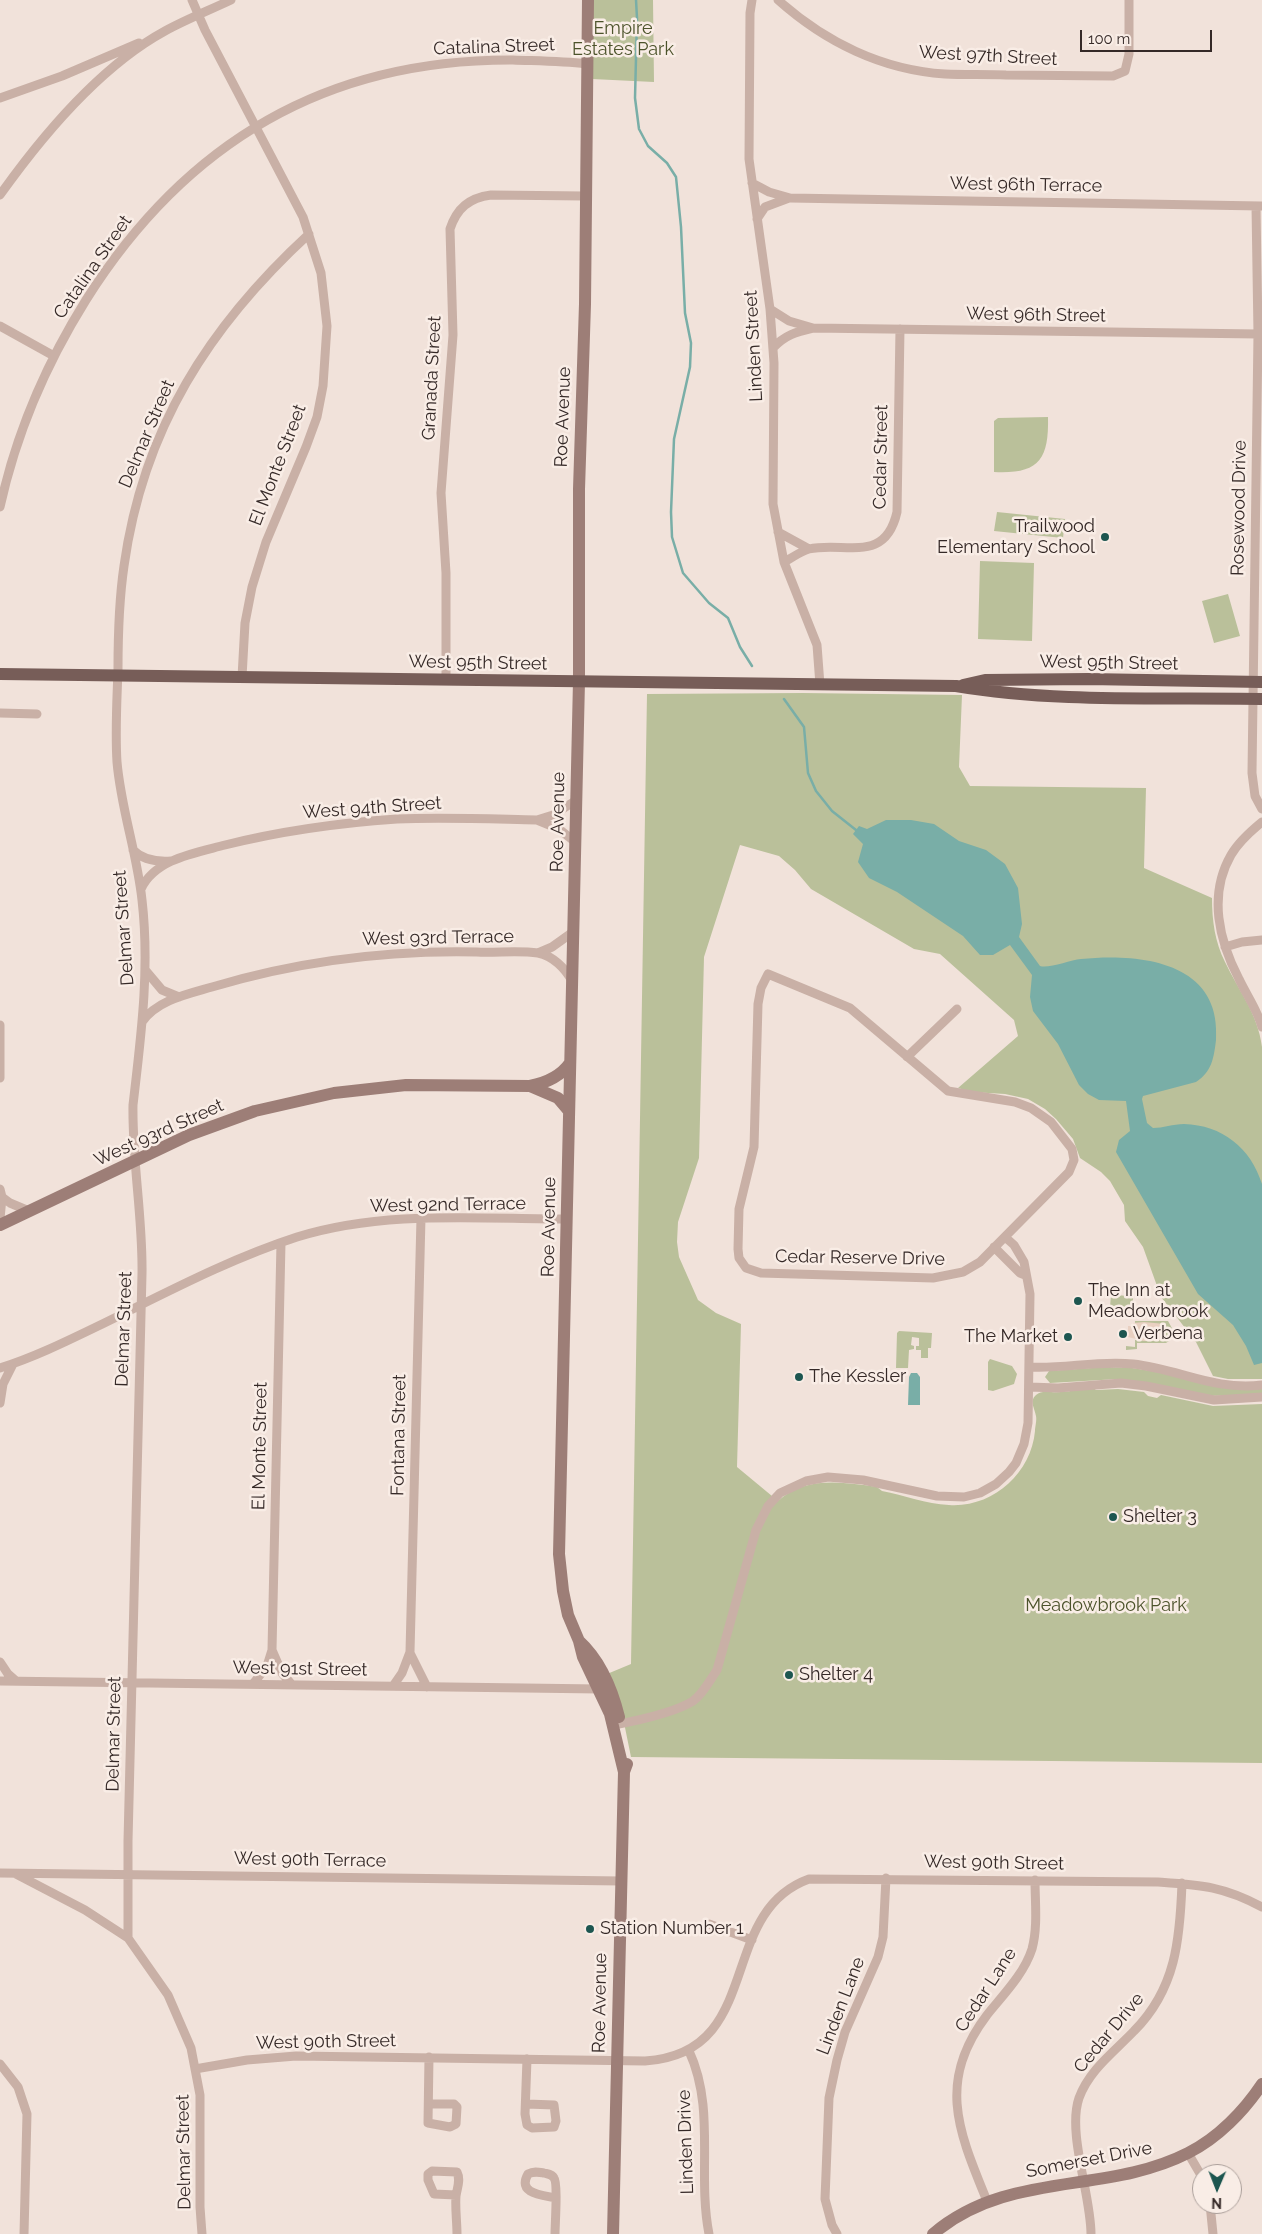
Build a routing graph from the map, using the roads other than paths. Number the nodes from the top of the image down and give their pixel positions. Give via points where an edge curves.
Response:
1 (192, 0) edge
2 (232, 0) edge
3 (588, 0) edge
4 (752, 0) edge
5 (778, 0) edge
6 (1129, 0) edge
7 (198, 15) junction
8 (164, 32) junction
9 (586, 64) junction
10 (0, 98) edge
11 (256, 127) junction
12 (752, 182) junction
13 (0, 195) edge
14 (585, 196) junction
15 (790, 198) junction
16 (1259, 206) edge
17 (757, 219) junction
18 (309, 234) junction
19 (770, 309) junction
20 (0, 326) edge
21 (814, 328) junction
22 (900, 329) junction
23 (1258, 334) junction
24 (773, 348) junction
25 (54, 356) junction
26 (1259, 503) edge
27 (0, 507) edge
28 (778, 532) junction
29 (809, 549) junction
30 (784, 562) junction
31 (0, 674) edge
32 (118, 676) junction
33 (242, 677) junction
34 (446, 680) junction
35 (579, 681) junction
36 (1258, 682) edge
37 (820, 685) junction
38 (956, 686) junction
39 (1257, 699) edge
40 (0, 713) edge
41 (37, 714) dead end
42 (575, 801) junction
43 (1262, 809) edge
44 (537, 820) junction
45 (1262, 822) edge
46 (574, 841) junction
47 (133, 850) junction
48 (171, 861) junction
49 (141, 889) junction
50 (573, 932) junction
51 (1262, 940) edge
52 (1225, 947) junction
53 (538, 954) junction
54 (146, 971) junction
55 (572, 981) junction
56 (179, 997) junction
57 (957, 1009) dead end
58 (142, 1022) junction
59 (0, 1025) edge
60 (1262, 1027) edge
61 (907, 1057) junction
62 (570, 1063) junction
63 (0, 1078) edge
64 (530, 1086) junction
65 (569, 1111) junction
66 (136, 1161) junction
67 (1, 1193) edge
68 (29, 1211) junction
69 (421, 1218) junction
70 (0, 1219) edge
71 (567, 1220) junction
72 (0, 1224) edge
73 (1005, 1237) junction
74 (281, 1242) junction
75 (994, 1248) junction
76 (1025, 1275) junction
77 (141, 1305) junction
78 (13, 1364) junction
79 (0, 1368) edge
80 (1030, 1368) junction
81 (1262, 1385) edge
82 (1029, 1387) junction
83 (1262, 1397) edge
84 (0, 1403) edge
85 (579, 1641) junction
86 (272, 1650) junction
87 (410, 1652) junction
88 (0, 1662) edge
89 (0, 1681) edge
90 (17, 1681) junction
91 (132, 1682) junction
92 (253, 1684) junction
93 (292, 1685) junction
94 (393, 1686) junction
95 (428, 1687) junction
96 (599, 1689) junction
97 (617, 1724) junction
98 (0, 1873) edge
99 (14, 1873) junction
100 (129, 1874) junction
101 (886, 1878) junction
102 (1035, 1880) junction
103 (621, 1881) junction
104 (1182, 1883) junction
105 (1262, 1907) edge
106 (709, 1924) dead end
107 (128, 1938) junction
108 (752, 1940) junction
109 (689, 2051) junction
110 (428, 2057) junction
111 (527, 2059) junction
112 (617, 2060) junction
113 (0, 2064) edge
114 (196, 2069) junction
115 (1262, 2084) edge
116 (430, 2104) dead end
117 (527, 2104) dead end
118 (1188, 2153) junction
119 (1194, 2164) edge
120 (1084, 2180) junction
121 (456, 2195) dead end
122 (556, 2198) dead end
123 (987, 2201) junction
124 (1211, 2214) edge
125 (24, 2234) edge
126 (202, 2234) edge
127 (457, 2234) edge
128 (555, 2234) edge
129 (613, 2234) edge
130 (709, 2234) edge
131 (837, 2234) edge
132 (933, 2234) edge
133 (1091, 2234) edge
134 (1213, 2234) edge

1 - 7 street
2 - 7 street
3 - 9 main road, Roe Avenue
4 - 12 street, Linden Street via 749,132
5 - 6 street, West 97th Street via 806,24 842,46 900,67 945,74 1113,76 1125,71 1129,54
7 - 8 street
7 - 11 street
8 - 10 street via 62,76
8 - 13 street via 91,89 30,155
9 - 11 street, Catalina Street via 476,60 405,68 338,87 281,112
9 - 14 main road, Roe Avenue
11 - 18 street
11 - 25 street, Catalina Street via 223,148 189,176 143,222 96,284
12 - 15 street, West 96th Terrace via 769,192
12 - 17 street, Linden Street
14 - 34 street, Granada Street via 478,197 460,209 450,229 452,335 441,493 446,572
14 - 35 main road, Roe Avenue via 585,304 578,489
15 - 16 street, West 96th Terrace
15 - 17 street, West 96th Terrace via 765,208
16 - 23 street, Rosewood Drive
17 - 19 street, Linden Street
18 - 32 street, Delmar Street via 254,287 228,319 186,381 166,421 132,518 120,596
18 - 33 street, El Monte Street via 325,298 327,336 323,386 317,417 266,542 252,587 245,623
19 - 21 street, West 96th Street via 789,321
19 - 24 street, Linden Street
20 - 25 street
21 - 22 street, West 96th Street
21 - 24 street, West 96th Street via 791,333
22 - 23 street, West 96th Street
22 - 29 street, Cedar Street via 895,521 890,531 873,545
23 - 26 street, Rosewood Drive
24 - 28 street, Linden Street via 772,494
25 - 27 street, Catalina Street via 16,446
26 - 36 street, Rosewood Drive
28 - 29 street
28 - 30 street, Linden Street
29 - 30 street, Cedar Street
30 - 37 street, Linden Street via 817,645
31 - 32 main road, West 95th Street
32 - 33 main road, West 95th Street
32 - 47 street, Delmar Street via 117,760 124,814
33 - 34 main road, West 95th Street
34 - 35 main road, West 95th Street
35 - 37 main road, West 95th Street
35 - 42 main road, Roe Avenue
36 - 38 main road, West 95th Street via 985,680
36 - 39 street, Rosewood Drive
37 - 38 main road, West 95th Street
38 - 39 main road, West 95th Street via 985,691 1086,697
39 - 43 street, Rosewood Drive via 1252,783
40 - 41 street
42 - 44 street, West 94th Street via 553,815
42 - 46 main road, Roe Avenue
44 - 46 street via 559,828
44 - 48 street, West 94th Street via 416,819 353,823 258,837
45 - 52 street via 1231,854 1222,874 1217,900 1219,929
46 - 50 main road, Roe Avenue
47 - 48 street, West 94th Street via 148,859
47 - 49 street, Delmar Street
48 - 49 street, West 94th Street via 150,875
49 - 54 street, Delmar Street
50 - 53 street
50 - 55 main road, Roe Avenue
51 - 52 street
52 - 60 street
53 - 55 street, West 93rd Terrace via 560,965
53 - 56 street, West 93rd Terrace via 404,952 353,956 258,974
54 - 56 street via 162,990
54 - 58 street, Delmar Street
55 - 62 main road, Roe Avenue
56 - 58 street, West 93rd Terrace via 152,1010
57 - 61 street
58 - 66 street, Delmar Street via 133,1105
59 - 63 street
61 - 73 street, Cedar Reserve Drive via 948,1091 1015,1102 1031,1108 1051,1122 1072,1149 1074,1160 1069,1172
61 - 75 street, Cedar Reserve Drive via 850,1008 768,974 758,1004 754,1147 739,1209 738,1254 741,1263 746,1268 762,1272 943,1277 973,1267
62 - 64 main road via 558,1074
62 - 65 main road, Roe Avenue
64 - 65 main road, West 93rd Street via 558,1098
64 - 66 main road, West 93rd Street via 406,1085 334,1093 223,1122
65 - 71 main road, Roe Avenue
66 - 68 main road, West 93rd Street
66 - 77 street, Delmar Street via 142,1244
67 - 68 street via 10,1203
67 - 70 street
68 - 72 main road, West 93rd Street
69 - 71 street, West 92nd Terrace
69 - 74 street, West 92nd Terrace via 365,1222
69 - 87 street, Fontana Street
71 - 85 main road, Roe Avenue via 560,1561 568,1615
73 - 75 street, Cedar Reserve Drive
73 - 76 street via 1021,1255
74 - 77 street, West 92nd Terrace
74 - 86 street, El Monte Street
75 - 76 street
76 - 80 street via 1030,1294
77 - 78 street, West 92nd Terrace
77 - 91 street, Delmar Street
78 - 79 street, West 92nd Terrace
78 - 84 street via 3,1384
80 - 81 street via 1133,1364 1209,1383
80 - 82 street
82 - 83 street via 1121,1384 1207,1399
82 - 97 street via 1027,1433 1020,1455 1003,1478 980,1493 948,1498 885,1483 828,1477 806,1481 780,1493 768,1506 756,1530 717,1670 693,1700
85 - 96 main road, Roe Avenue
85 - 97 main road, Roe Avenue via 591,1652 606,1679
86 - 92 street, El Monte Street via 267,1666
86 - 93 street, El Monte Street via 282,1673
87 - 94 street, Fontana Street via 402,1674
87 - 95 street, Fontana Street
88 - 90 street
89 - 90 street, West 91st Street
90 - 91 street, West 91st Street
91 - 92 street, West 91st Street
91 - 100 street, Delmar Street
92 - 93 street, West 91st Street
93 - 94 street, West 91st Street
94 - 95 street, West 91st Street
95 - 96 street, West 91st Street
96 - 97 main road, Roe Avenue
97 - 103 main road, Roe Avenue via 624,1772
98 - 99 street, West 90th Terrace
99 - 100 street, West 90th Terrace
99 - 107 street, Delmar Street via 85,1910
100 - 103 street, West 90th Terrace
100 - 107 street, Delmar Street
101 - 102 street, West 90th Street
101 - 108 street, West 90th Street via 821,1878 796,1884 773,1901
101 - 131 street, Linden Lane via 883,1937 845,2032 829,2098 825,2199
102 - 104 street, West 90th Street
102 - 123 street, Cedar Lane via 1035,1934 1031,1950 1021,1970 972,2039 958,2080 960,2131
103 - 112 main road, Roe Avenue
104 - 105 street, West 90th Street via 1215,1887
104 - 120 street, Cedar Drive via 1178,1943 1166,1984 1144,2020 1092,2075 1080,2097 1076,2128
106 - 108 street
107 - 114 street, Delmar Street via 176,2011
108 - 109 street, West 90th Street via 719,2021
109 - 112 street, West 90th Street via 660,2060
109 - 130 street, Linden Drive via 703,2094 703,2189
110 - 111 street, West 90th Street
110 - 114 street, West 90th Street via 275,2057
110 - 116 street
111 - 112 street, West 90th Street
111 - 117 street
112 - 129 main road, Roe Avenue
113 - 125 street via 18,2087 27,2114
114 - 126 street, Delmar Street via 202,2122
115 - 118 main road, Somerset Drive via 1237,2115
118 - 119 street
118 - 120 main road, Somerset Drive via 1134,2171
120 - 123 main road, Somerset Drive via 1015,2192
120 - 133 street, Cedar Drive
121 - 127 street
122 - 128 street
123 - 132 main road, Somerset Drive via 959,2215
124 - 134 street

